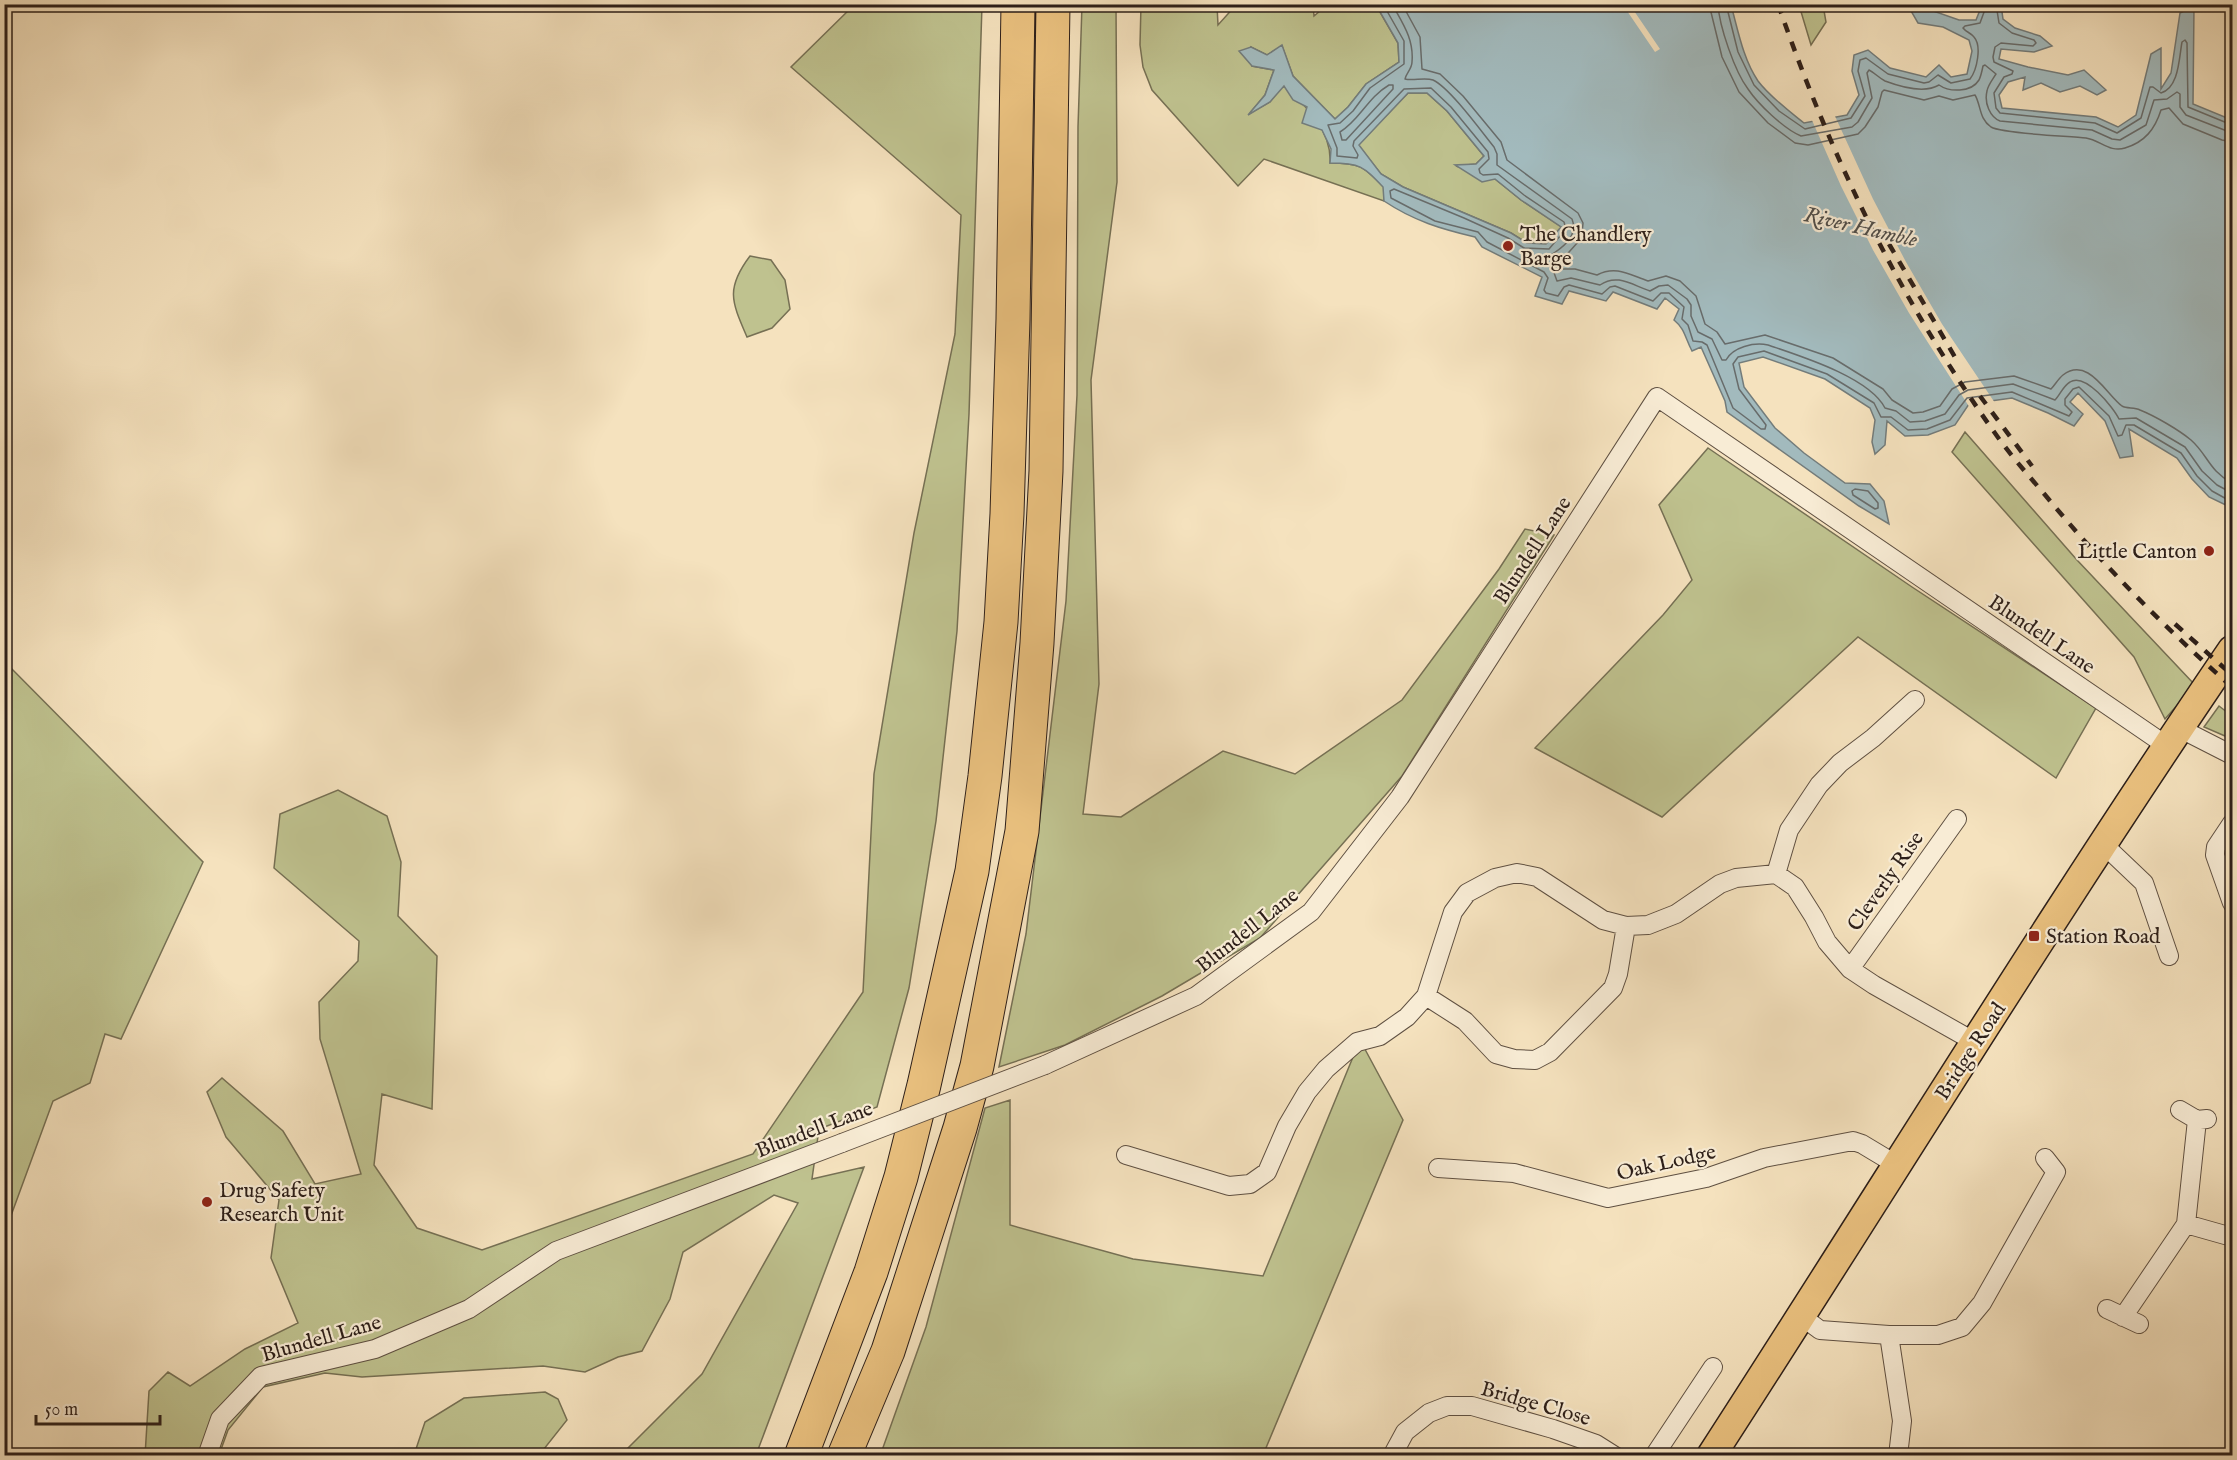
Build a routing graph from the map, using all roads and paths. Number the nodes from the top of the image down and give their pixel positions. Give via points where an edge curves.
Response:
1 (1018, 4) edge
2 (1053, 4) edge
3 (2232, 650) edge
4 (1914, 700) dead end
5 (2173, 737) junction
6 (2232, 755) edge
7 (1957, 819) dead end
8 (2232, 824) edge
9 (2103, 844) junction
10 (1776, 874) junction
11 (2232, 903) edge
12 (1626, 926) junction
13 (2168, 957) dead end
14 (1850, 969) junction
15 (1426, 996) junction
16 (1975, 1042) junction
17 (2180, 1110) dead end
18 (1126, 1155) dead end
19 (2045, 1158) dead end
20 (1897, 1166) junction
21 (1438, 1168) dead end
22 (2186, 1224) junction
23 (2232, 1238) edge
24 (1801, 1316) junction
25 (2123, 1317) dead end
26 (1889, 1335) junction
27 (1713, 1367) dead end
28 (207, 1455) edge
29 (801, 1455) edge
30 (844, 1455) edge
31 (1392, 1455) edge
32 (1615, 1455) edge
33 (1654, 1455) edge
34 (1711, 1455) edge
35 (1898, 1455) edge

1 - 29 highway via 1007,514 1001,622 972,871 901,1177 871,1272
2 - 30 highway via 1046,471 1022,831 960,1128 888,1352
3 - 5 main road, Bridge Road
4 - 10 street via 1819,784 1789,830
5 - 6 street
5 - 9 main road, Bridge Road
5 - 28 street, Blundell Lane, bridge via 1657,397 1400,797 1311,912 1197,996 1045,1065 556,1251 469,1309 375,1349 261,1376 220,1419
7 - 14 street, Cleverly Rise
8 - 11 street via 2215,855
9 - 13 street via 2144,882
9 - 16 main road, Bridge Road
10 - 12 street via 1736,878 1720,884 1676,914 1648,925
10 - 14 street, Cleverly Rise via 1795,887 1827,942
12 - 15 street via 1603,920 1537,877 1517,873 1495,878 1467,893 1453,912
12 - 15 street via 1614,988 1550,1052 1535,1060 1496,1054 1465,1021
14 - 16 street, Cleverly Rise
15 - 18 street via 1407,1017 1380,1036 1357,1042 1326,1069 1306,1092 1267,1172 1250,1184 1229,1186
16 - 20 main road, Bridge Road
17 - 22 street via 2202,1120
19 - 26 street via 2056,1172 1988,1305 1962,1327 1938,1335
20 - 21 street, Oak Lodge via 1853,1141 1764,1158 1706,1178 1608,1198 1514,1173
20 - 24 main road, Bridge Road
22 - 23 street
22 - 25 street
24 - 26 street via 1820,1330
24 - 34 main road, Bridge Road
26 - 35 street via 1902,1421
27 - 33 street
31 - 32 street, Bridge Close via 1405,1432 1429,1413 1447,1406 1472,1406 1553,1429

